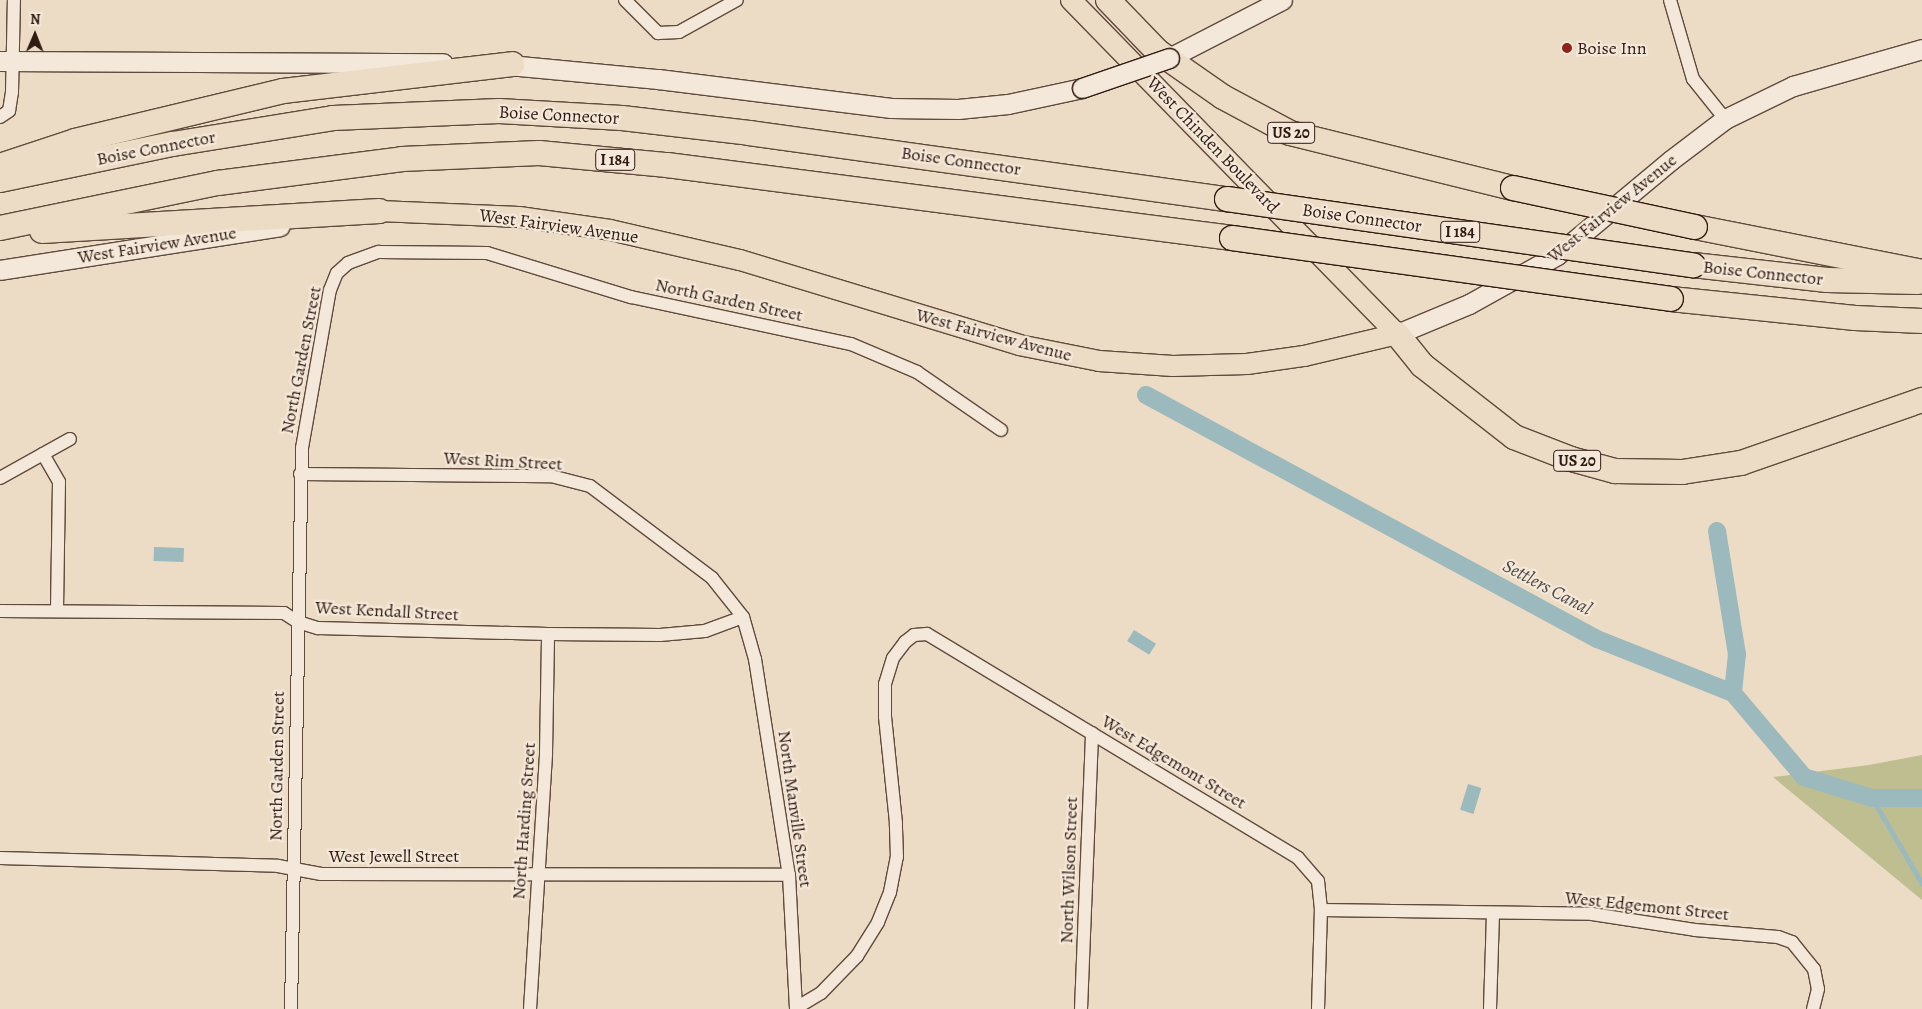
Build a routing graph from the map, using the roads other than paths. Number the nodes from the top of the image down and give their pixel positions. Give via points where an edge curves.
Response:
1 (14, 0) edge
2 (625, 0) edge
3 (737, 0) edge
4 (1071, 0) edge
5 (1108, 0) edge
6 (1282, 0) edge
7 (1670, 0) edge
8 (1922, 49) edge
9 (6, 61) edge
10 (512, 64) junction
11 (0, 117) edge
12 (1725, 119) junction
13 (0, 166) edge
14 (0, 180) edge
15 (378, 211) junction
16 (0, 228) edge
17 (0, 233) edge
18 (0, 270) edge
19 (1922, 272) edge
20 (1922, 282) edge
21 (1922, 321) edge
22 (1396, 334) junction
23 (1922, 400) edge
24 (1001, 430) dead end
25 (70, 439) dead end
26 (43, 454) junction
27 (300, 474) junction
28 (0, 478) edge
29 (57, 610) junction
30 (0, 611) edge
31 (743, 617) junction
32 (298, 622) junction
33 (548, 634) junction
34 (1092, 733) junction
35 (0, 858) edge
36 (293, 867) junction
37 (538, 874) junction
38 (789, 875) junction
39 (1321, 910) junction
40 (1493, 913) junction
41 (796, 1008) edge
42 (291, 1009) edge
43 (530, 1009) edge
44 (1081, 1009) edge
45 (1318, 1009) edge
46 (1490, 1009) edge
47 (1813, 1009) edge

1 - 9 street
2 - 3 street via 658,33 679,32
4 - 22 main road, West Chinden Boulevard / US 20
5 - 19 highway, US 20, bridge via 1157,51 1223,97 1290,133 1513,188
6 - 10 main road, bridge via 1162,61 1082,88 1008,104 958,109 891,108
7 - 12 street via 1693,79
8 - 12 main road, West Fairview Avenue via 1793,86
9 - 10 main road
9 - 11 street via 8,111
10 - 13 highway via 283,91 75,142
12 - 22 main road, West Fairview Avenue via 1557,256 1469,304
14 - 20 highway, Boise Connector / I 184, bridge via 173,144 333,118 499,111 622,118 730,131 1693,265 1827,280
15 - 17 highway
15 - 18 main road, West Fairview Avenue
15 - 22 main road, West Fairview Avenue via 519,217 610,230 740,260 1019,344 1099,361 1173,366 1247,364 1304,356
16 - 21 highway, Boise Connector / I 184, bridge via 218,183 402,159 539,154 677,166 1671,298 1855,318
22 - 23 highway, US 20 via 1422,365 1514,437 1571,459 1615,470 1682,472 1741,463
24 - 27 street, North Garden Street via 917,372 851,344 631,297 487,253 379,252 348,263 337,273 330,290 312,379
25 - 26 street
26 - 28 street
26 - 29 street via 59,482
27 - 31 street, West Rim Street via 550,476 590,486 712,578
27 - 32 street, North Garden Street
29 - 30 street, West Kendall Street
29 - 32 street, West Kendall Street via 284,613
31 - 33 street, West Kendall Street via 705,631 660,635
31 - 38 street, North Manville Street via 755,659
32 - 33 street, West Kendall Street via 318,628
32 - 36 street, North Garden Street
33 - 37 street, North Harding Street via 546,753
34 - 39 street, West Edgemont Street via 1298,858 1318,881
34 - 41 street, West Edgemont Street via 937,638 927,634 914,635 904,642 893,658 886,684 884,717 896,823 896,858 890,892 878,922 857,956 821,993
34 - 44 street, North Wilson Street
35 - 36 street, West Jewell Street
36 - 37 street, West Jewell Street via 321,874
36 - 42 street, North Garden Street
37 - 38 street, West Jewell Street
37 - 43 street, North Harding Street
38 - 41 street, North Manville Street
39 - 40 street, West Edgemont Street
39 - 45 street
40 - 46 street
40 - 47 street, West Edgemont Street via 1592,914 1695,930 1765,934 1792,942 1814,969 1818,989

